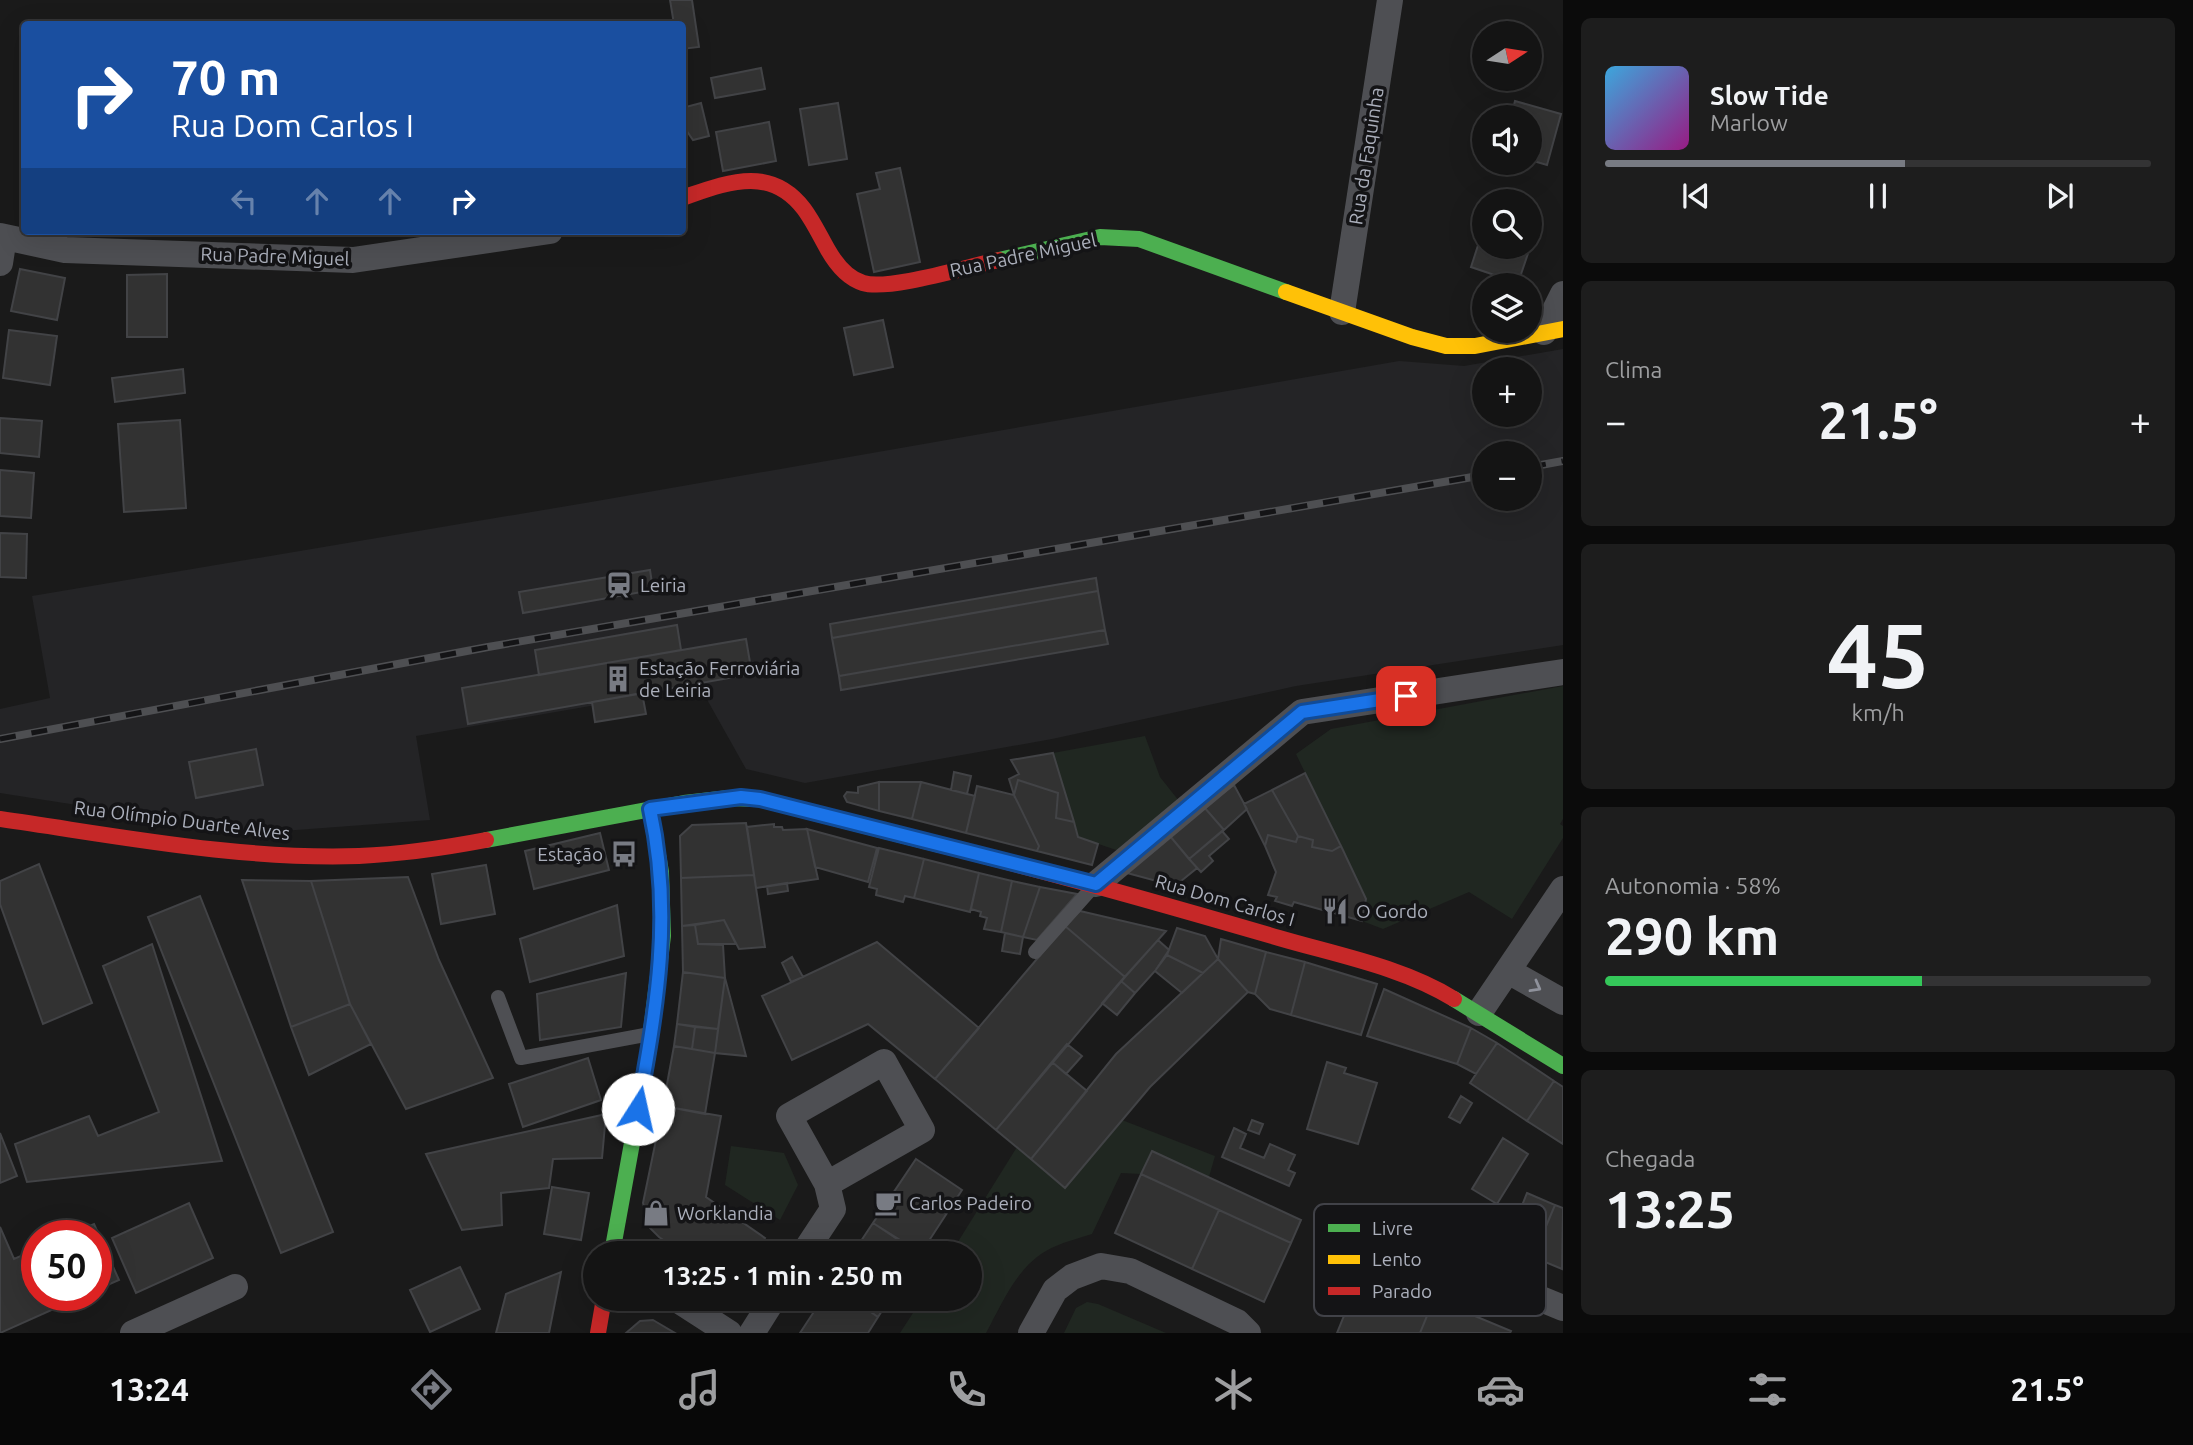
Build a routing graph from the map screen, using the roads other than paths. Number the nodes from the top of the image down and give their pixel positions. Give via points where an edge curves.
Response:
1 (1390, 0) edge
2 (686, 197) edge
3 (523, 235) edge
4 (2, 236) edge
5 (0, 264) edge
6 (1563, 294) edge
7 (1342, 312) junction
8 (1554, 330) edge
9 (1563, 672) edge
10 (650, 809) junction
11 (0, 819) edge
12 (1096, 884) junction
13 (1563, 890) edge
14 (1035, 952) dead end
15 (1508, 971) junction
16 (498, 997) dead end
17 (1563, 1002) edge
18 (1479, 1013) junction
19 (651, 1034) junction
20 (1563, 1066) edge
21 (827, 1184) junction
22 (614, 1241) edge
23 (812, 1241) edge
24 (236, 1287) dead end
25 (1546, 1301) edge
26 (1563, 1308) edge
27 (602, 1311) edge
28 (696, 1311) edge
29 (766, 1311) edge
30 (134, 1333) edge
31 (598, 1333) edge
32 (729, 1333) edge
33 (752, 1333) edge
34 (1031, 1333) edge
35 (1248, 1333) edge

1 - 7 street, Rua da Faquinha
2 - 7 main road, Rua Padre Miguel via 760,180 788,190 836,260 853,278 869,285 1100,237 1139,239
3 - 4 street, Rua Padre Miguel via 352,260 65,250
4 - 5 street
6 - 8 street
7 - 8 main road, Rua Padre Miguel via 1446,346 1475,346
9 - 12 street via 1302,712
10 - 11 main road, Rua Olímpio Duarte Alves via 440,848 331,855 220,849
10 - 12 main road, Rua Dom Carlos I via 741,797 760,799
10 - 19 main road via 663,922
12 - 14 lane
12 - 18 main road, Rua Dom Carlos I via 1383,968 1439,990
13 - 15 street
15 -> 17 street
15 - 18 street
16 - 19 lane via 521,1058
18 - 20 main road, Rua Dom Carlos I
19 - 22 main road
21 - 21 street via 789,1116 884,1062 922,1130
21 - 23 street via 832,1209
24 - 30 street
25 - 26 street
27 - 31 main road
28 - 32 street
29 - 33 street
34 - 35 street via 1055,1290 1072,1277 1101,1266 1130,1271 1237,1322

